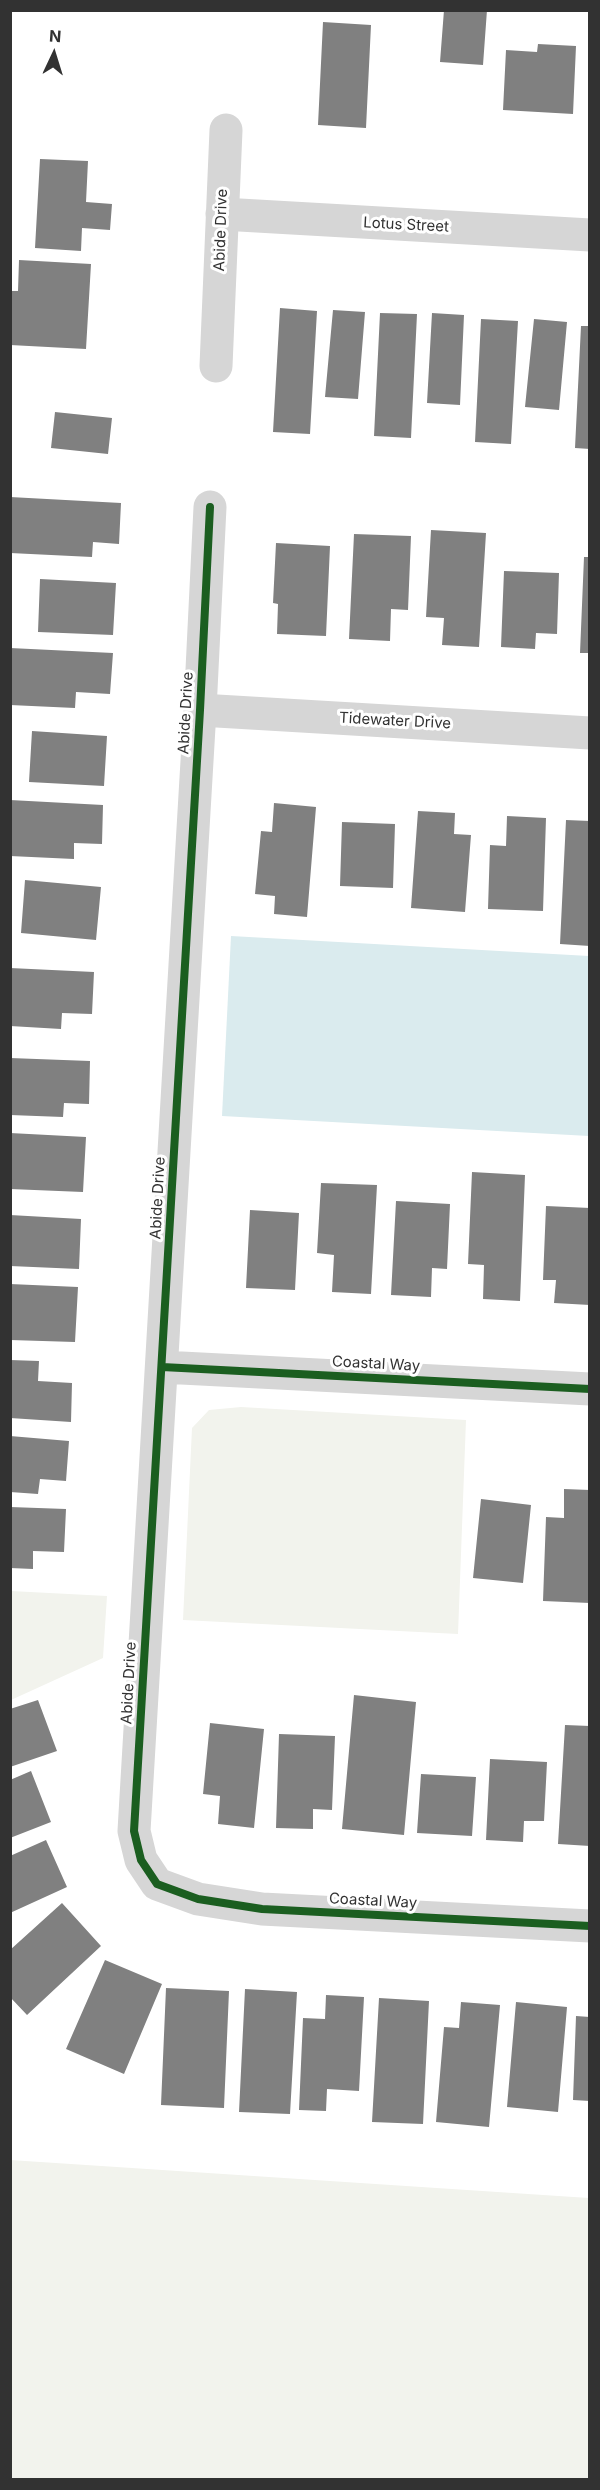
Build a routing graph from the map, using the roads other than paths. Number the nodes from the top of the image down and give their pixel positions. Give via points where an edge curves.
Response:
1 (226, 130) dead end
2 (222, 214) junction
3 (590, 235) edge
4 (216, 366) dead end
5 (210, 507) dead end
6 (200, 710) junction
7 (590, 733) edge
8 (162, 1367) junction
9 (590, 1389) edge
10 (157, 1884) joint
11 (590, 1926) edge

1 - 2 street, Abide Drive
2 - 3 street, Lotus Street
2 - 4 street, Abide Drive
5 - 6 street, Abide Drive
6 - 7 street, Tidewater Drive
6 - 8 street, Abide Drive
8 - 9 street, Coastal Way
8 - 10 street, Abide Drive via 134,1831 141,1860
10 - 11 street, Coastal Way via 198,1899 262,1909

